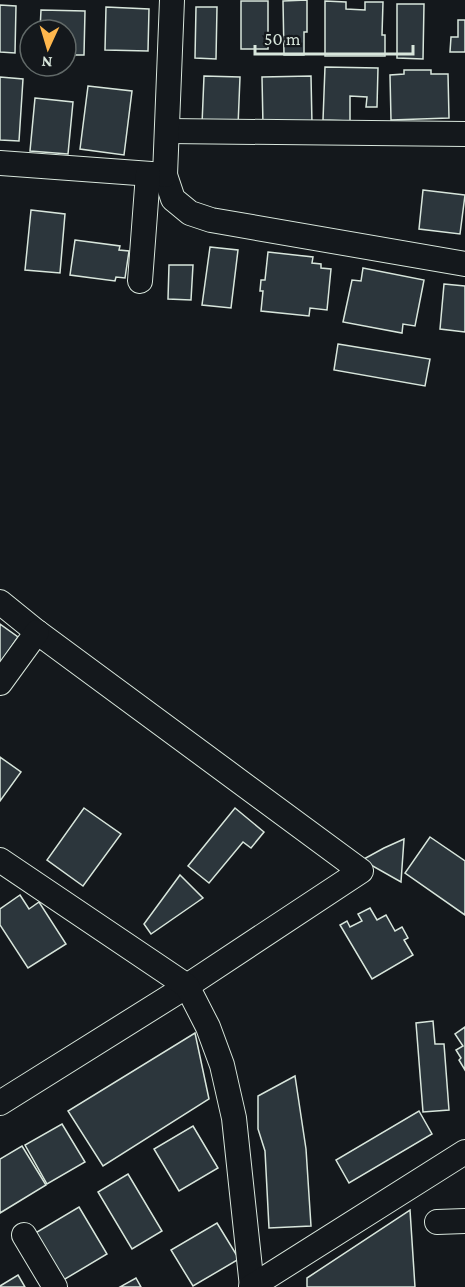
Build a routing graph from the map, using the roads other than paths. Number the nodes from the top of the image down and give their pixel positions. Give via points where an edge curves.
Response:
1 (172, 0) edge
2 (168, 131) junction
3 (465, 134) edge
4 (0, 163) edge
5 (157, 174) junction
6 (465, 264) edge
7 (140, 281) dead end
8 (0, 602) edge
9 (37, 632) junction
10 (0, 683) edge
11 (1, 861) edge
12 (187, 986) junction
13 (0, 1103) edge
14 (465, 1152) edge
15 (465, 1221) edge
16 (437, 1222) dead end
17 (24, 1235) dead end
18 (55, 1287) edge
19 (252, 1287) edge

1 - 2 street
2 - 3 street
2 - 5 street
4 - 5 street
5 - 6 street via 173,199 190,213 211,220
5 - 7 street
8 - 9 street
9 - 10 street
9 - 12 street via 361,871
11 - 12 street
12 - 13 street
12 - 19 street via 208,1027 232,1107
14 - 19 street
15 - 16 street
17 - 18 street

